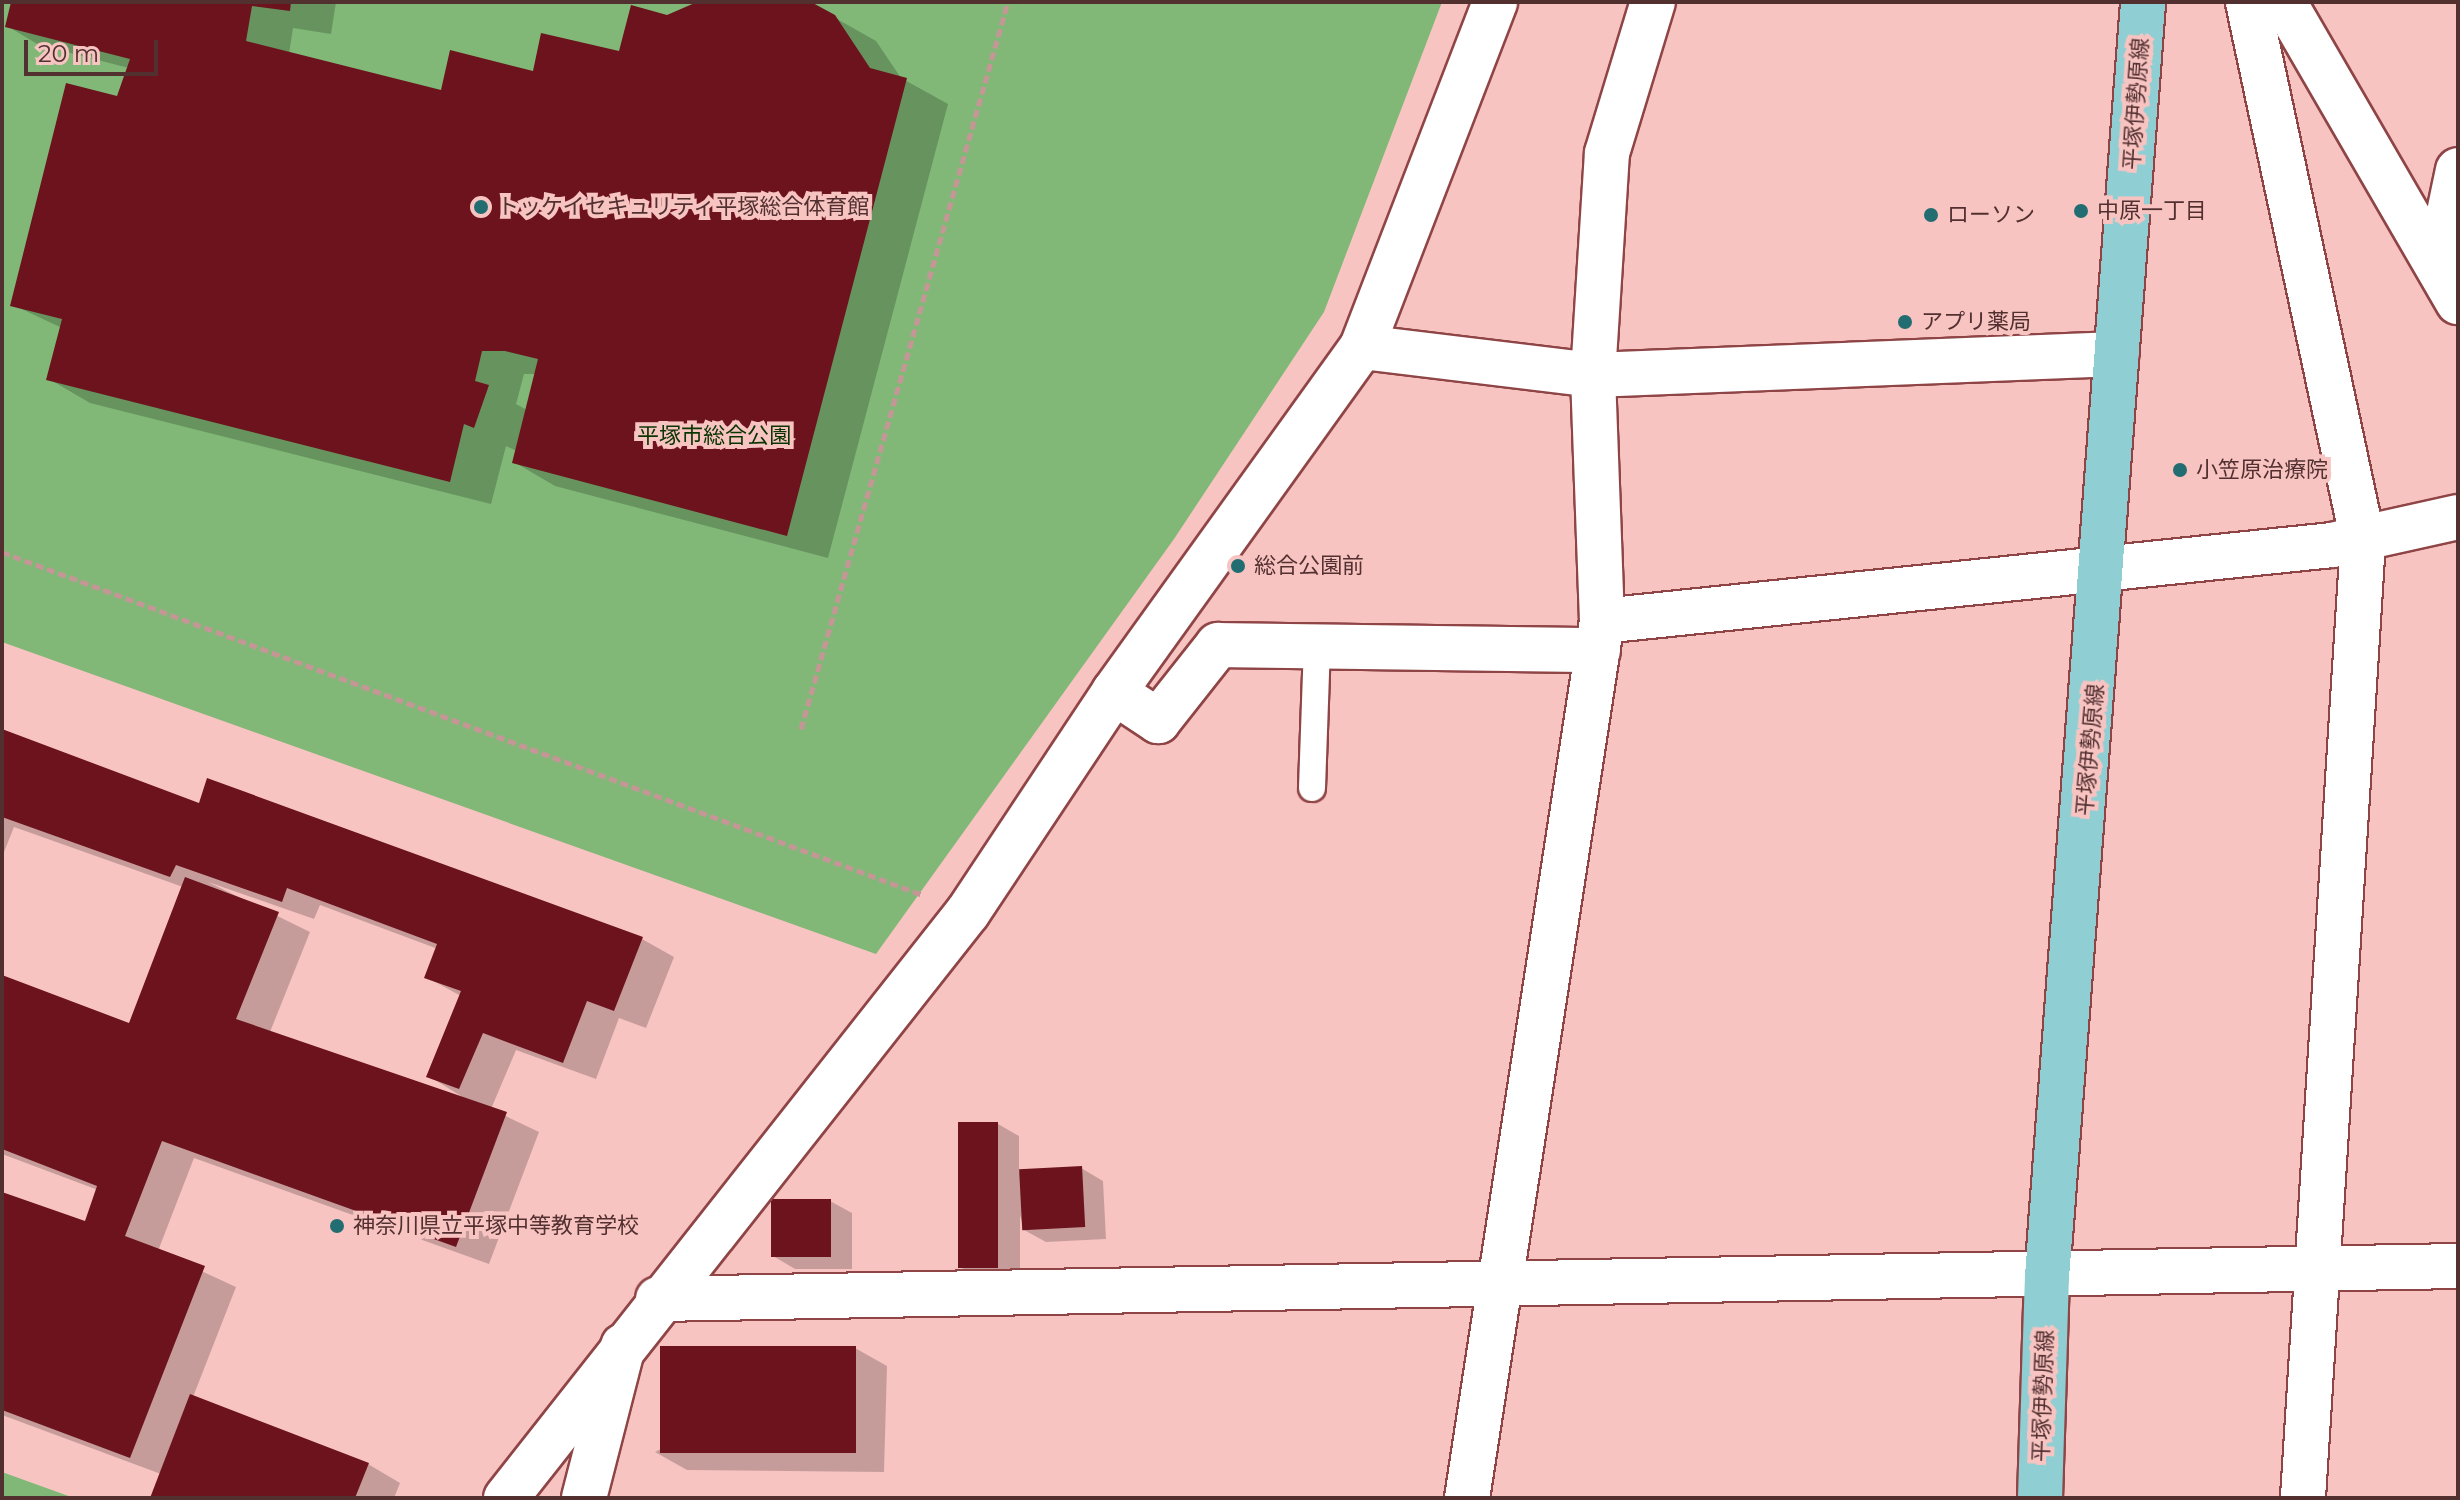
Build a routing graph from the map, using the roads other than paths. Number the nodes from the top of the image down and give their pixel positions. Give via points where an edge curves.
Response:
1 (1495, 2) edge
2 (1653, 2) edge
3 (2143, 2) edge
4 (2248, 2) edge
5 (2284, 2) edge
6 (2458, 170) edge
7 (2448, 284) edge
8 (1362, 347) junction
9 (2117, 354) junction
10 (1593, 375) junction
11 (2458, 517) edge
12 (2363, 541) junction
13 (2105, 570) junction
14 (1600, 636) junction
15 (1317, 646) junction
16 (1114, 692) junction
17 (1312, 788) dead end
18 (2458, 1266) edge
19 (2318, 1271) junction
20 (2047, 1277) junction
21 (1497, 1280) junction
22 (658, 1299) junction
23 (624, 1344) junction
24 (506, 1498) edge
25 (584, 1498) edge
26 (1467, 1498) edge
27 (2040, 1498) edge
28 (2303, 1498) edge

1 - 8 street
2 - 10 street via 1607,153
3 - 9 main road, 平塚伊勢原線
4 - 12 street
5 - 7 street
6 - 7 street
8 - 10 street
8 - 16 street
9 - 10 street
9 - 13 main road, 平塚伊勢原線
10 - 14 street
11 - 12 street
12 - 13 street
12 - 19 street
13 - 14 street
13 - 20 main road, 平塚伊勢原線
14 - 15 street
14 - 21 street
15 - 16 street via 1218,645 1158,721
15 - 17 lane
16 - 22 street via 968,912
18 - 19 street
19 - 20 street
19 - 28 street
20 - 21 street
20 - 27 main road, 平塚伊勢原線
21 - 22 street
21 - 26 street
22 - 23 street
23 - 24 street
23 - 25 street

